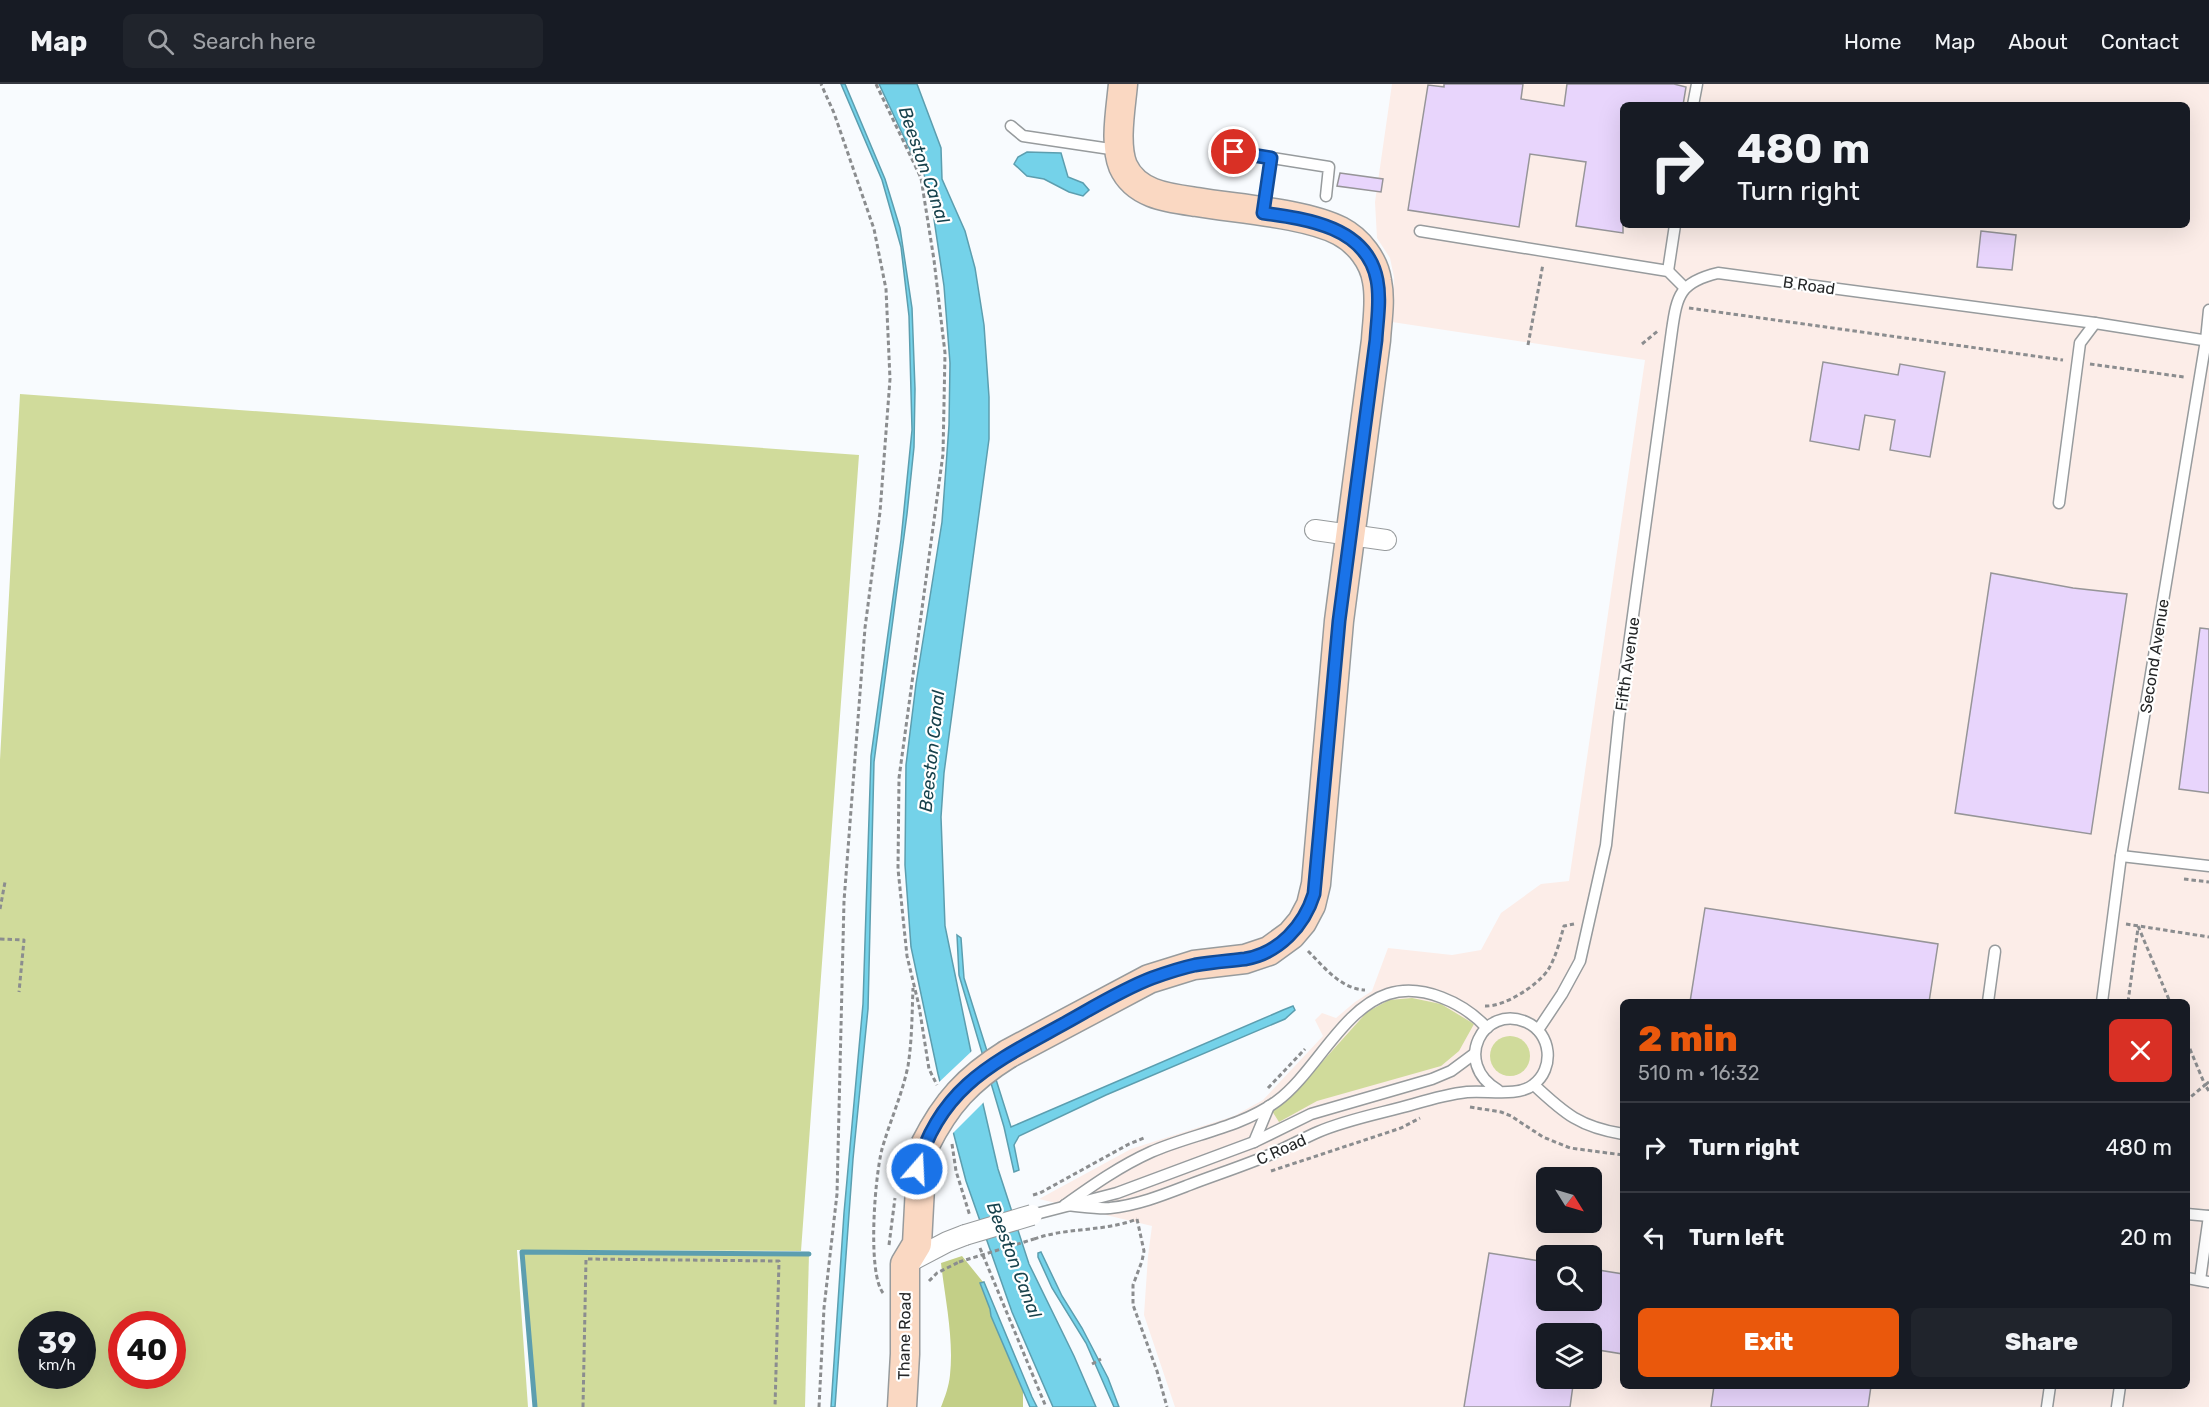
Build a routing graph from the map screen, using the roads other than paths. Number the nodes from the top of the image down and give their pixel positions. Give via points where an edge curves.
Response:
1 (1123, 84) edge
2 (1697, 84) edge
3 (1694, 102) edge
4 (1011, 126) dead end
5 (1120, 151) junction
6 (1234, 152) dead end
7 (1271, 158) junction
8 (1326, 196) dead end
9 (1263, 213) junction
10 (1675, 228) edge
11 (1420, 231) dead end
12 (1668, 271) junction
13 (1685, 288) junction
14 (2209, 310) edge
15 (2095, 323) junction
16 (2208, 340) edge
17 (2059, 503) dead end
18 (1315, 530) dead end
19 (1350, 535) junction
20 (1386, 540) dead end
21 (2121, 856) junction
22 (2209, 866) edge
23 (1995, 951) dead end
24 (1988, 999) edge
25 (2102, 999) edge
26 (1487, 1028) junction
27 (1538, 1030) junction
28 (1474, 1054) junction
29 (1534, 1085) junction
30 (1498, 1090) junction
31 (1269, 1106) junction
32 (1620, 1134) edge
33 (1254, 1142) junction
34 (1065, 1205) junction
35 (2190, 1214) edge
36 (1032, 1215) joint
37 (2209, 1216) edge
38 (905, 1264) junction
39 (2204, 1281) edge
40 (2050, 1389) edge
41 (2120, 1389) edge
42 (902, 1407) edge
43 (2047, 1407) edge
44 (2117, 1407) edge

1 - 5 street, Thane Road
2 - 3 lane
4 - 5 lane via 1023,136
5 - 9 street, Thane Road via 1127,173 1137,185 1151,192
6 - 7 lane
7 - 8 lane via 1329,167
7 - 9 lane
9 - 19 street, Thane Road via 1302,219 1340,231 1370,260 1377,280 1376,340
10 - 12 lane
11 - 12 lane
12 - 13 lane
13 - 15 lane, B Road via 1700,277 1718,273
13 - 27 lane, Fifth Avenue via 1677,300 1672,330 1619,718 1606,845 1580,961
14 - 16 lane, Second Avenue
15 - 16 lane, B Road
15 - 17 lane via 2080,344
16 - 21 lane, Second Avenue
18 - 19 street
19 - 20 street
19 - 38 street, Thane Road, bridge via 1337,633 1316,884 1302,922 1269,951 1194,965 1149,979 1008,1054 977,1075 942,1113 921,1157 917,1244
21 - 22 lane
21 - 25 lane, Second Avenue
23 - 24 lane
26 - 27 lane via 1497,1022 1519,1019
26 - 28 lane, C Road
26 - 31 lane, C Road via 1478,1018 1436,996 1414,991 1390,993 1359,1011 1288,1091
27 - 29 lane via 1549,1052 1547,1065
28 - 30 lane via 1480,1075
28 - 33 lane, C Road via 1432,1079 1311,1114
29 - 30 lane, C Road via 1516,1092
29 - 32 lane via 1563,1113 1598,1130
30 - 34 lane, C Road via 1438,1097 1320,1131 1270,1155 1153,1199 1109,1208
31 - 33 lane, C Road
31 - 34 lane, C Road via 1228,1126 1151,1152 1108,1174
33 - 34 lane, C Road via 1117,1193
34 - 36 lane, C Road
35 - 37 lane
36 - 38 street, bridge via 972,1239 947,1242
37 - 39 lane
38 - 42 street, Thane Road
40 - 43 lane
41 - 44 lane

